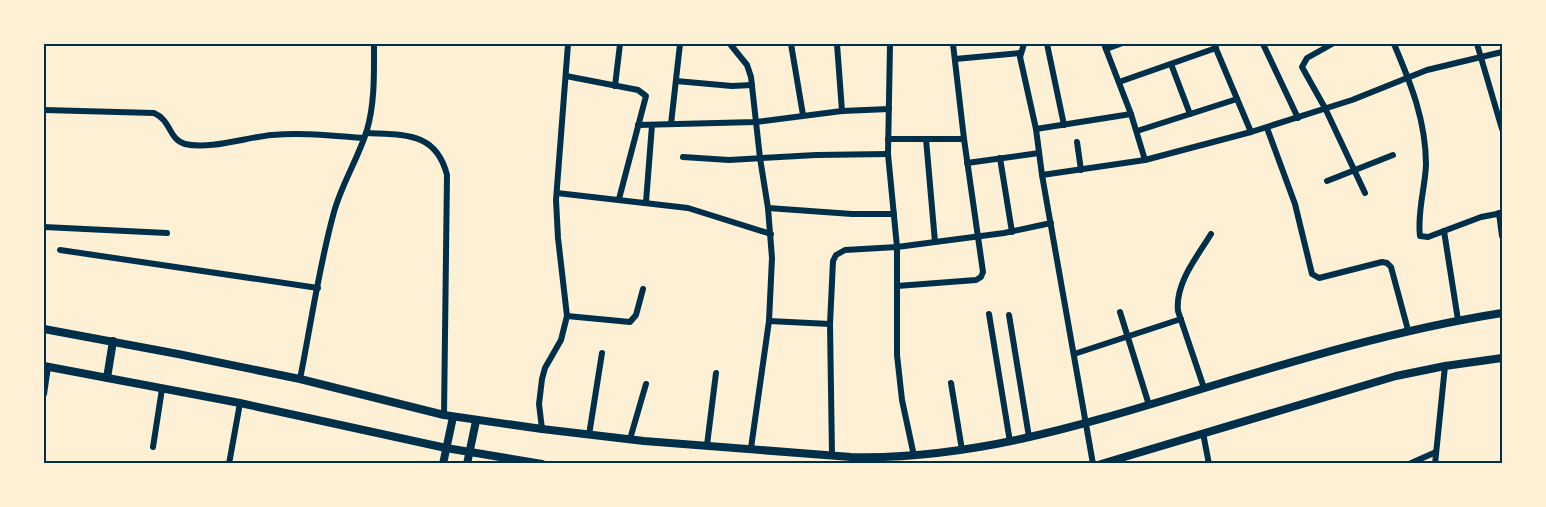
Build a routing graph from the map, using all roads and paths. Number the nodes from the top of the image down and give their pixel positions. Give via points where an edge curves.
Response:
1 (374, 44) edge
2 (568, 44) edge
3 (620, 44) edge
4 (680, 44) edge
5 (730, 44) edge
6 (791, 44) edge
7 (837, 44) edge
8 (890, 44) edge
9 (952, 44) edge
10 (1024, 44) edge
11 (1047, 44) edge
12 (1120, 44) edge
13 (1263, 44) edge
14 (1332, 44) edge
15 (1394, 44) edge
16 (1477, 44) edge
17 (1105, 46) edge
18 (1215, 46) edge
19 (1503, 52) edge
20 (1020, 53) junction
21 (1482, 58) junction
22 (955, 59) junction
23 (1171, 64) junction
24 (566, 76) junction
25 (1408, 77) junction
26 (676, 81) junction
27 (1119, 82) junction
28 (752, 85) junction
29 (615, 86) junction
30 (1237, 99) junction
31 (889, 108) junction
32 (1325, 108) junction
33 (1499, 108) edge
34 (44, 110) edge
35 (842, 111) junction
36 (1131, 114) junction
37 (1190, 114) junction
38 (803, 115) junction
39 (1298, 118) junction
40 (756, 122) junction
41 (672, 124) junction
42 (638, 125) junction
43 (652, 125) junction
44 (1064, 125) junction
45 (1267, 128) junction
46 (1036, 129) junction
47 (1503, 129) edge
48 (1137, 131) junction
49 (1251, 132) junction
50 (365, 136) junction
51 (888, 139) junction
52 (926, 139) junction
53 (964, 139) junction
54 (1077, 142) dead end
55 (1040, 153) junction
56 (888, 154) junction
57 (1393, 155) dead end
58 (683, 157) dead end
59 (760, 158) junction
60 (1000, 158) junction
61 (1145, 160) junction
62 (967, 163) junction
63 (1081, 170) junction
64 (1354, 171) junction
65 (1042, 175) junction
66 (1327, 181) dead end
67 (557, 193) junction
68 (1365, 193) dead end
69 (619, 199) junction
70 (646, 202) junction
71 (768, 208) junction
72 (1501, 213) edge
73 (894, 214) junction
74 (1051, 223) junction
75 (44, 226) edge
76 (1444, 231) junction
77 (1012, 232) junction
78 (167, 233) dead end
79 (771, 234) junction
80 (1211, 234) dead end
81 (978, 236) junction
82 (1503, 236) edge
83 (935, 242) junction
84 (897, 247) junction
85 (60, 250) dead end
86 (897, 286) junction
87 (318, 288) junction
88 (643, 289) dead end
89 (1120, 312) dead end
90 (1503, 313) edge
91 (989, 314) dead end
92 (1009, 315) dead end
93 (567, 316) junction
94 (1181, 319) junction
95 (1458, 320) junction
96 (769, 321) junction
97 (830, 324) junction
98 (44, 329) edge
99 (1408, 330) junction
100 (1127, 336) junction
101 (114, 342) junction
102 (602, 353) dead end
103 (1074, 354) junction
104 (1503, 358) edge
105 (46, 366) edge
106 (1445, 366) junction
107 (716, 373) dead end
108 (107, 378) junction
109 (300, 379) junction
110 (951, 383) dead end
111 (646, 384) dead end
112 (1204, 388) junction
113 (162, 389) junction
114 (44, 394) edge
115 (240, 404) junction
116 (1149, 405) junction
117 (444, 415) junction
118 (453, 417) junction
119 (476, 421) junction
120 (1086, 424) junction
121 (542, 429) junction
122 (1203, 434) junction
123 (589, 435) junction
124 (1029, 437) junction
125 (630, 440) junction
126 (1010, 442) junction
127 (707, 446) junction
128 (153, 447) dead end
129 (446, 448) junction
130 (751, 448) junction
131 (962, 450) junction
132 (470, 452) junction
133 (1436, 452) junction
134 (832, 455) junction
135 (914, 456) junction
136 (1132, 459) edge
137 (871, 460) edge
138 (541, 463) edge
139 (229, 464) edge
140 (443, 464) edge
141 (467, 464) edge
142 (1093, 464) edge
143 (1101, 464) edge
144 (1209, 464) edge
145 (1409, 464) edge
146 (1435, 464) edge

1 - 50 street via 374,88
2 - 24 street
3 - 29 street
4 - 26 street
5 - 28 street via 747,65
6 - 38 street
7 - 35 street
8 - 31 street
9 - 22 street
10 - 20 street
11 - 44 street
12 - 17 street
13 - 39 street
14 - 32 street via 1302,64
15 - 25 street
16 - 21 street
17 - 27 street
18 - 23 street
18 - 30 street
19 - 21 street
20 - 22 street
20 - 46 street
21 - 25 street
21 - 33 street
22 - 53 street
23 - 27 street
23 - 37 street
24 - 29 street
24 - 67 street
25 - 32 street
25 - 76 street via 1420,112 1425,149 1419,233 1425,238
26 - 28 street
26 - 41 street
27 - 36 street
28 - 40 street
29 - 42 street via 644,93 646,100
30 - 37 street
30 - 49 street
31 - 35 street
31 - 51 street
32 - 39 street
32 - 64 street
33 - 47 street
34 - 50 street via 154,113 165,120 175,139 190,145 283,134
35 - 38 street
36 - 44 street
36 - 48 street
37 - 48 street
38 - 40 street
39 - 45 street
40 - 41 street
40 - 59 street
41 - 43 street
42 - 43 street
42 - 69 street
43 - 70 street
44 - 46 street
45 - 49 street
45 - 99 street via 1295,204 1312,274 1323,278 1387,263
46 - 55 street
48 - 61 street
49 - 61 street
50 - 87 street via 340,194
50 - 117 street via 402,135 423,140 444,164
51 - 52 street
51 - 56 street
52 - 53 street
52 - 83 street
53 - 62 street
54 - 63 street
55 - 60 street
55 - 65 street
56 - 59 street
56 - 73 street
57 - 64 street
58 - 59 street
59 - 71 street
60 - 62 street
60 - 77 street
61 - 63 street
62 - 81 street
63 - 65 street
64 - 66 street
64 - 68 street
65 - 74 street
67 - 69 street
67 - 93 street
69 - 70 street
70 - 79 street via 688,208
71 - 73 street
71 - 79 street
72 - 76 street
72 - 82 street
73 - 84 street
74 - 77 street
74 - 103 street
75 - 78 street
76 - 95 street
77 - 81 street
79 - 96 street
80 - 94 street via 1181,285 1177,302
81 - 83 street
81 - 86 street via 983,272 979,279
83 - 84 street
84 - 86 street
84 - 97 street via 845,250 836,255
85 - 87 street
86 - 135 street via 899,378
87 - 109 street
88 - 93 street via 636,315 630,322
89 - 100 street
90 - 95 street
91 - 126 street
92 - 124 street
93 - 121 street via 561,340 542,379
94 - 100 street
94 - 112 street
95 - 99 street
96 - 97 street
96 - 130 street
97 - 134 street
98 - 101 street
99 - 112 street
100 - 103 street
100 - 116 street
101 - 108 street
101 - 109 street
102 - 123 street
103 - 120 street
104 - 106 street
105 - 108 street
105 - 114 street
106 - 122 street via 1396,376
106 - 133 street
107 - 127 street
108 - 113 street
109 - 117 street
110 - 131 street
111 - 125 street
112 - 116 street
113 - 115 street
113 - 128 street
115 - 129 street
115 - 139 street
116 - 120 street
117 - 118 street
118 - 119 street
118 - 129 street
119 - 121 street
119 - 132 street
120 - 124 street
120 - 142 street
121 - 123 street
122 - 136 street
122 - 144 street
123 - 125 street
124 - 126 street
125 - 127 street
126 - 131 street
127 - 130 street
129 - 132 street
129 - 140 street
130 - 134 street
131 - 135 street
132 - 138 street
132 - 141 street
133 - 145 street
133 - 146 street
134 - 137 street
135 - 137 street
136 - 143 street

